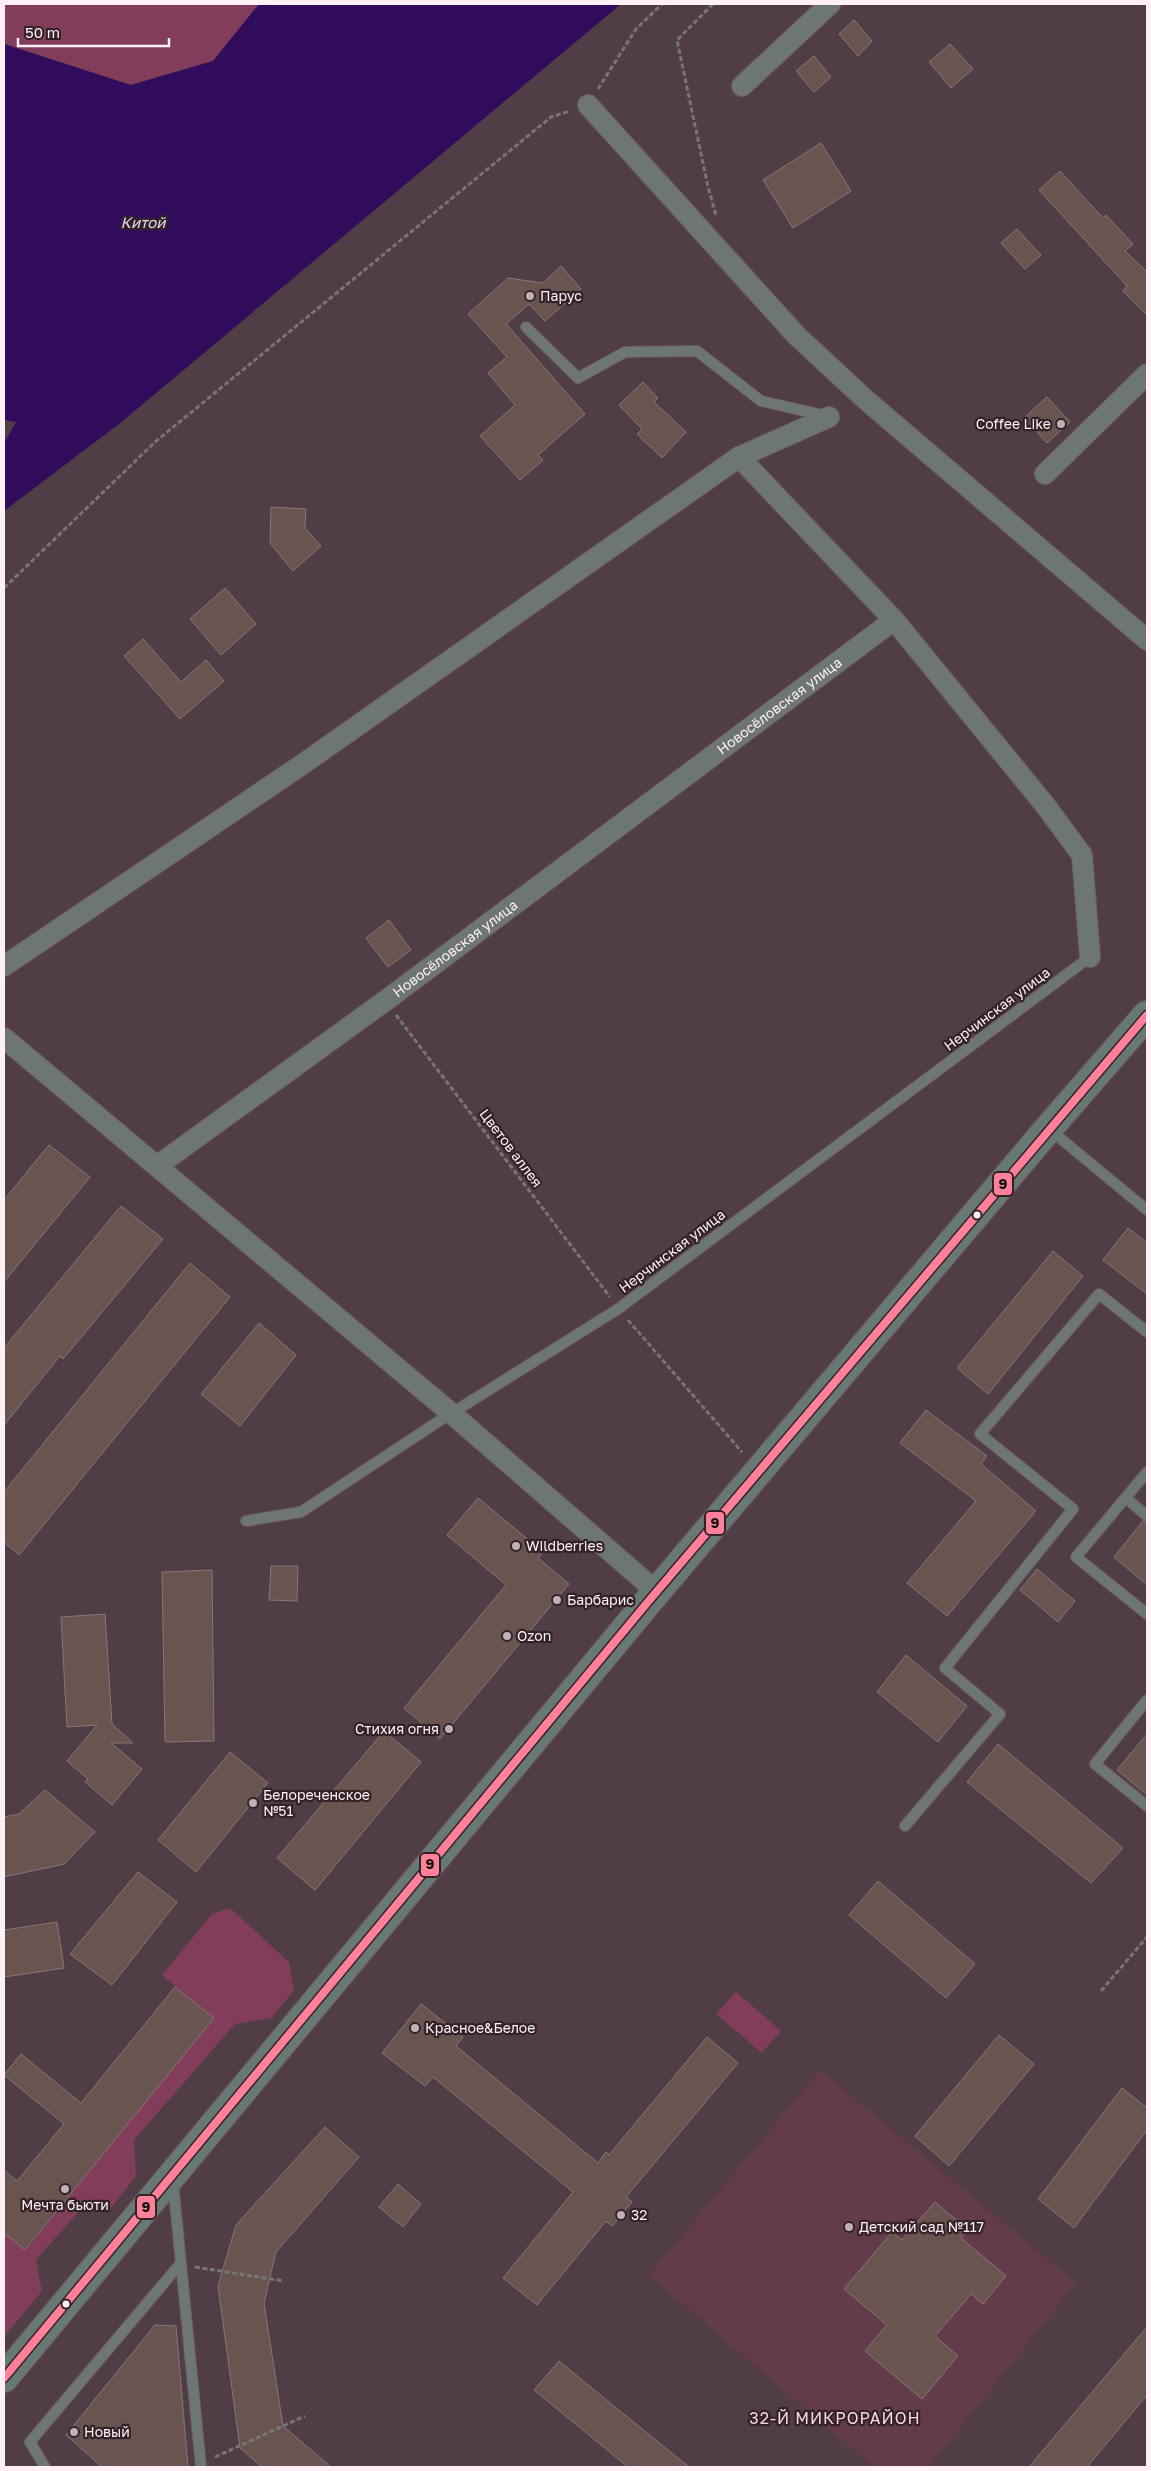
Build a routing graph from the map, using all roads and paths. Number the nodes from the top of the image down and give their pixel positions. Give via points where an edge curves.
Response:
1 (662, 4) edge
2 (714, 4) edge
3 (830, 4) edge
4 (742, 86) dead end
5 (588, 105) junction
6 (718, 224) dead end
7 (526, 327) dead end
8 (1147, 374) edge
9 (829, 416) joint
10 (739, 457) junction
11 (1045, 474) dead end
12 (4, 588) edge
13 (894, 620) junction
14 (1147, 640) edge
15 (1090, 957) joint
16 (4, 966) edge
17 (385, 1001) junction
18 (1147, 1015) edge
19 (4, 1038) edge
20 (1048, 1129) junction
21 (157, 1166) junction
22 (1147, 1210) edge
23 (618, 1309) junction
24 (1147, 1332) edge
25 (451, 1414) junction
26 (742, 1452) dead end
27 (1147, 1472) edge
28 (1126, 1498) junction
29 (1147, 1516) edge
30 (246, 1520) dead end
31 (657, 1592) junction
32 (1147, 1614) edge
33 (1147, 1700) edge
34 (1147, 1806) edge
35 (905, 1826) dead end
36 (1147, 1937) edge
37 (1101, 1991) dead end
38 (172, 2175) junction
39 (180, 2264) junction
40 (284, 2281) dead end
41 (4, 2378) edge
42 (305, 2416) dead end
43 (201, 2465) edge
44 (45, 2467) edge

1 - 5 path via 636,29
2 - 6 path via 677,40
3 - 4 street
5 - 12 path via 551,117 155,442
5 - 14 street via 796,335 945,469
7 - 9 lane via 578,378 625,352 697,351 761,401
8 - 11 street
9 - 10 street
10 - 13 street
10 - 16 street via 300,766
13 - 15 street via 1082,855
13 - 17 street, Новосёловская улица
15 - 23 lane, Нерчинская улица
17 - 21 street, Новосёловская улица
17 - 23 path, Цветов аллея
18 - 20 street
19 - 21 street
20 - 22 lane
20 - 31 street
21 - 25 street
23 - 25 lane, Нерчинская улица
23 - 26 path, Цветов аллея
24 - 35 lane via 1099,1294 980,1434 1073,1510 945,1668 1000,1714
25 - 30 lane, Нерчинская улица via 302,1512
25 - 31 street
27 - 28 lane
28 - 29 lane
28 - 32 lane via 1076,1557
31 - 38 street
33 - 34 lane via 1095,1764
36 - 37 path
38 - 39 lane
38 - 41 street
39 - 40 path
39 - 43 lane
39 - 44 lane via 30,2442
42 - 43 path

